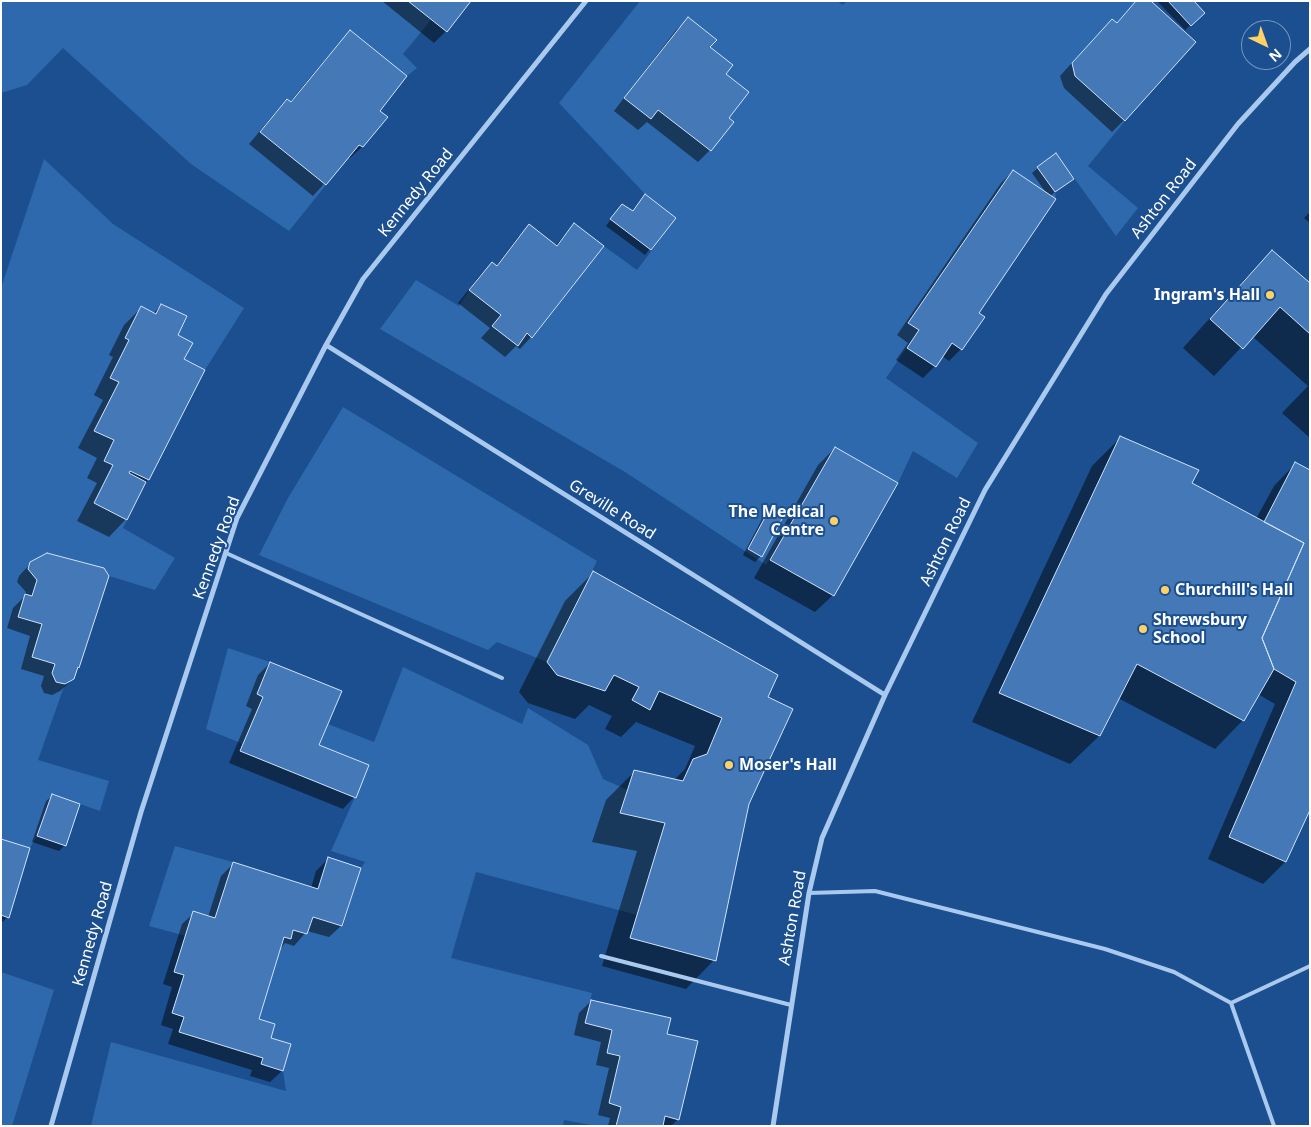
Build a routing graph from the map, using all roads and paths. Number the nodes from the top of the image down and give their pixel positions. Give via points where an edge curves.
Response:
1 (586, 1) edge
2 (1310, 49) edge
3 (326, 345) junction
4 (226, 553) junction
5 (502, 678) dead end
6 (885, 695) junction
7 (809, 893) junction
8 (601, 956) dead end
9 (1310, 966) edge
10 (1231, 1003) junction
11 (792, 1006) junction
12 (51, 1126) edge
13 (773, 1126) edge
14 (1274, 1126) edge

1 - 3 street, Kennedy Road via 363,279
2 - 6 street, Ashton Road via 1238,124 1106,294 985,490
3 - 4 street, Kennedy Road via 237,518
3 - 6 street, Greville Road
4 - 5 lane
4 - 12 street, Kennedy Road via 141,812
6 - 7 street, Ashton Road via 822,838
7 - 10 lane via 875,891 1105,949 1174,972
7 - 11 street, Ashton Road
8 - 11 lane
9 - 10 lane
10 - 14 lane
11 - 13 street, Ashton Road

